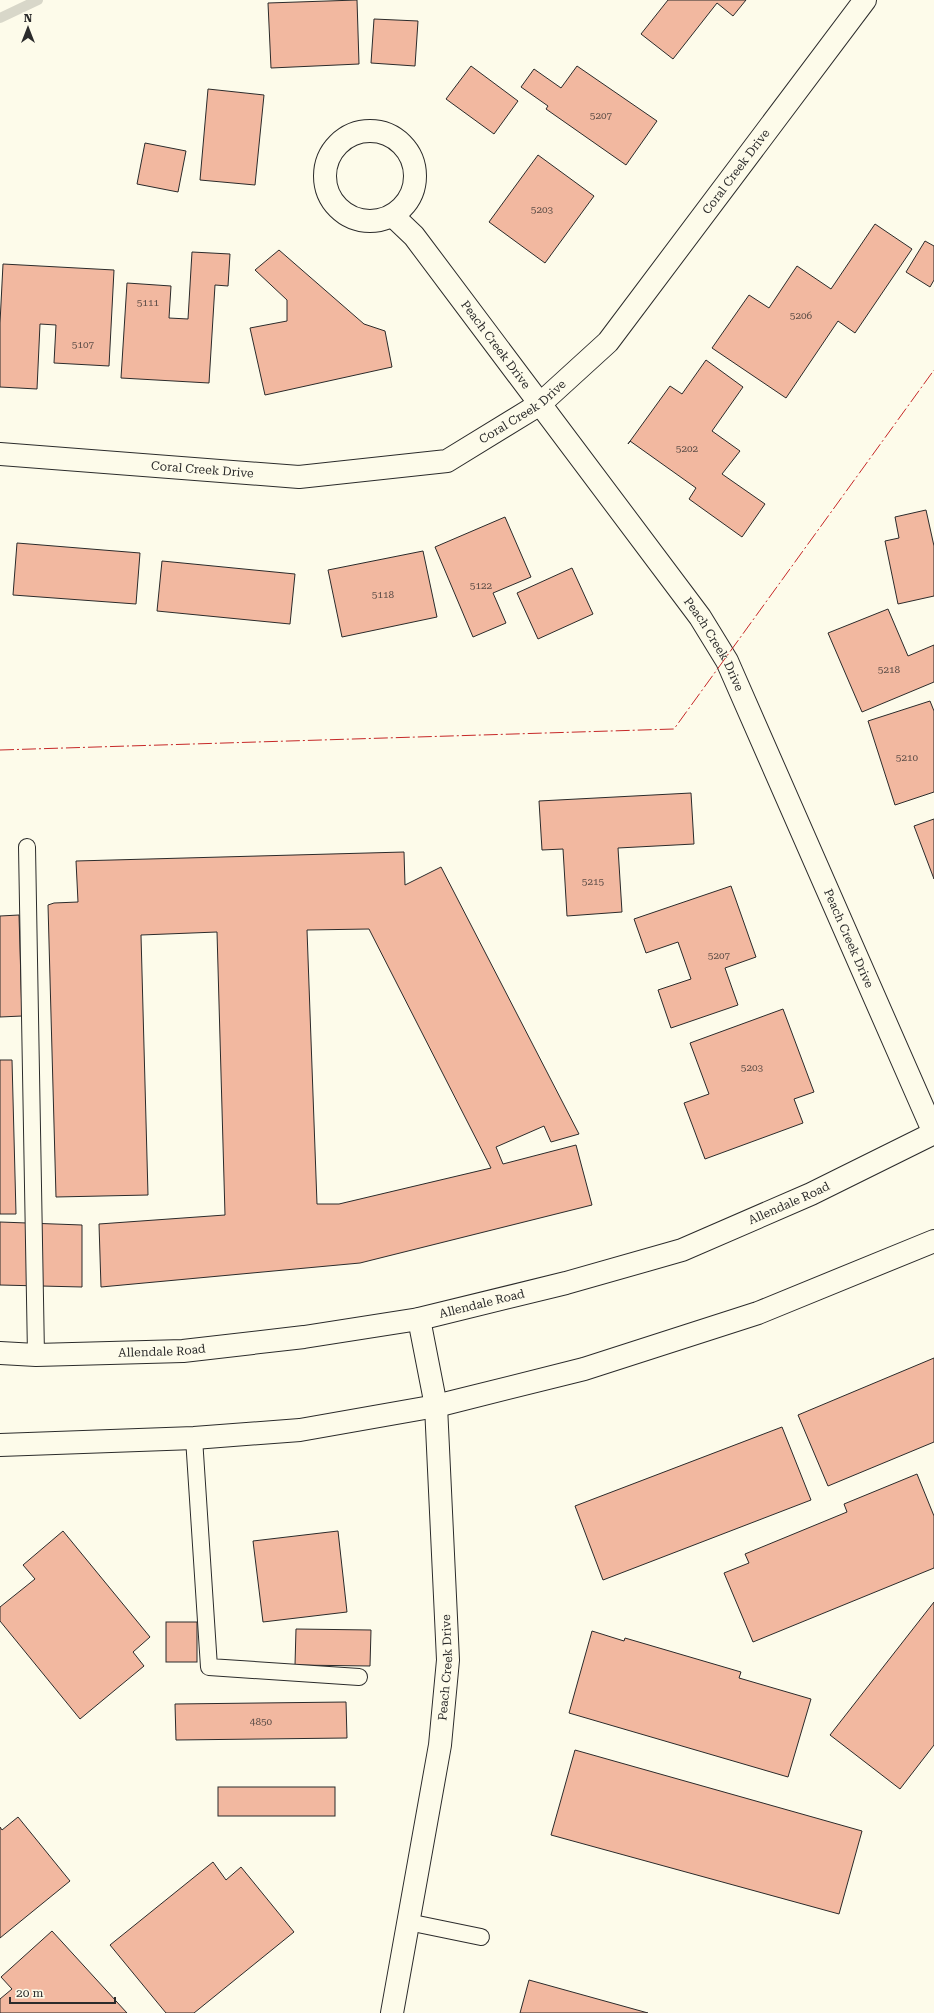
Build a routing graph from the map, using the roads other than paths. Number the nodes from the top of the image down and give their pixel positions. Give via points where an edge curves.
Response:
1 (865, 0) edge
2 (393, 216) junction
3 (540, 404) junction
4 (0, 454) edge
5 (26, 847) dead end
6 (934, 1133) edge
7 (934, 1241) edge
8 (419, 1319) junction
9 (0, 1353) edge
10 (36, 1355) junction
11 (436, 1406) junction
12 (194, 1438) junction
13 (0, 1445) edge
14 (360, 1677) dead end
15 (408, 1922) junction
16 (481, 1937) dead end
17 (392, 2013) edge

1 - 3 street, Coral Creek Drive via 608,342
2 - 2 street via 410,199 416,177 410,153 393,137 370,130 347,137 330,153 323,177 330,199 347,216 370,223
2 - 3 street, Peach Creek Drive via 414,236
3 - 4 street, Coral Creek Drive via 447,461 299,477
3 - 6 street, Peach Creek Drive via 700,617 727,661
5 - 10 lane
6 - 8 street, Allendale Road via 811,1194 682,1250 566,1283
7 - 11 street via 750,1315 584,1369
8 - 10 street, Allendale Road via 304,1337 183,1351
8 - 11 street, Peach Creek Drive
9 - 10 street, Allendale Road
11 - 12 street via 300,1430
11 - 15 street, Peach Creek Drive via 448,1660 440,1745
12 - 13 street
12 - 14 lane via 209,1668
15 - 16 lane
15 - 17 street, Peach Creek Drive

